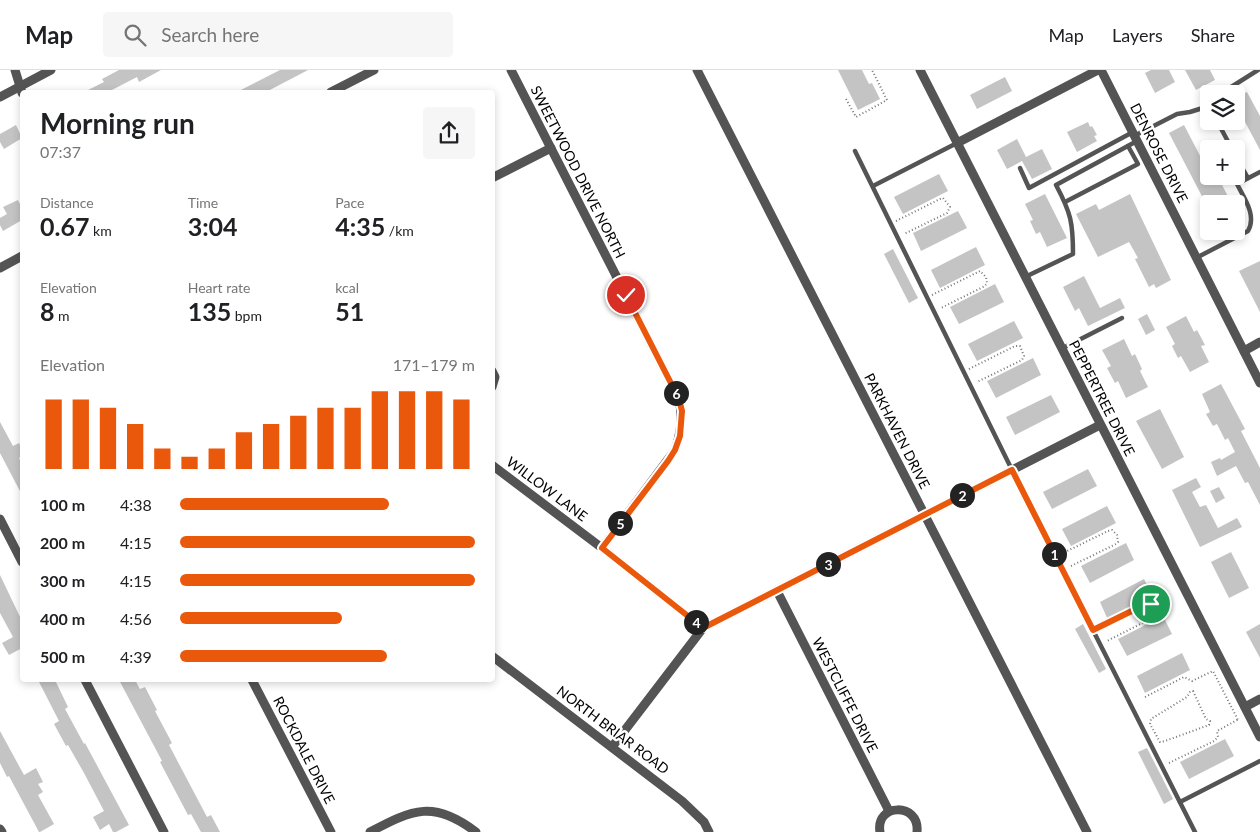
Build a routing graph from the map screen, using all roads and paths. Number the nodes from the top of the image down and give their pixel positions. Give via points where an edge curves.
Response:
1 (15, 70) edge
2 (51, 70) edge
3 (374, 70) edge
4 (511, 70) edge
5 (697, 70) edge
6 (872, 70) edge
7 (920, 70) edge
8 (1100, 70) edge
9 (1258, 70) edge
10 (1234, 85) edge
11 (20, 90) edge
12 (21, 90) edge
13 (335, 90) edge
14 (0, 97) edge
15 (846, 99) dead end
16 (1200, 109) edge
17 (1133, 139) junction
18 (957, 143) junction
19 (551, 148) junction
20 (855, 150) dead end
21 (1020, 168) dead end
22 (1260, 172) edge
23 (1245, 173) edge
24 (495, 176) edge
25 (1248, 178) junction
26 (873, 186) junction
27 (1065, 202) junction
28 (891, 223) junction
29 (898, 237) junction
30 (20, 257) edge
31 (1196, 258) junction
32 (0, 268) edge
33 (1025, 276) junction
34 (927, 297) junction
35 (934, 311) junction
36 (1122, 318) dead end
37 (1260, 342) edge
38 (1061, 349) junction
39 (1244, 351) junction
40 (964, 371) junction
41 (1260, 383) edge
42 (970, 385) junction
43 (1100, 425) junction
44 (495, 467) edge
45 (1012, 470) junction
46 (924, 514) junction
47 (0, 519) edge
48 (602, 548) junction
49 (1056, 557) junction
50 (20, 558) edge
51 (1063, 570) junction
52 (777, 591) junction
53 (703, 628) junction
54 (1093, 630) junction
55 (1100, 644) junction
56 (495, 658) edge
57 (86, 682) edge
58 (253, 682) edge
59 (1145, 697) dead end
60 (1260, 699) edge
61 (1247, 711) junction
62 (1238, 720) junction
63 (1208, 725) joint
64 (1260, 737) edge
65 (612, 747) junction
66 (1260, 761) edge
67 (1162, 767) junction
68 (1180, 802) junction
69 (889, 812) junction
70 (164, 832) edge
71 (331, 832) edge
72 (370, 832) edge
73 (476, 832) edge
74 (709, 832) edge
75 (880, 832) edge
76 (917, 832) edge
77 (1087, 832) edge
78 (1195, 832) edge

1 - 12 street
2 - 12 street
3 - 13 street
4 - 19 street, SWEETWOOD DRIVE NORTH
5 - 46 street, PARKHAVEN DRIVE
6 - 15 path via 887,100 856,116
7 - 18 street, PEPPERTREE DRIVE
8 - 17 street, DENROSE DRIVE
8 - 18 street
9 - 10 lane
11 - 14 street
16 - 17 lane via 1177,114
17 - 21 lane via 1029,188
17 - 27 lane via 1138,164
17 - 27 lane via 1056,185
17 - 31 street, DENROSE DRIVE
18 - 26 lane
18 - 33 street, PEPPERTREE DRIVE
19 - 24 street
19 - 48 street, SWEETWOOD DRIVE NORTH via 679,399 682,411 675,450
20 - 26 lane
22 - 25 lane
23 - 25 lane
25 - 31 lane via 1237,184 1250,210 1248,231
26 - 28 lane
27 - 33 lane via 1072,226 1072,254
28 - 29 lane
28 - 29 path via 940,198 946,200 950,207 947,212
29 - 34 lane
30 - 32 street
31 - 39 street, DENROSE DRIVE
33 - 38 street, PEPPERTREE DRIVE
34 - 35 lane
34 - 35 path via 976,273 986,277 985,286
35 - 40 lane
36 - 38 lane
37 - 39 street
38 - 43 street, PEPPERTREE DRIVE
39 - 41 street, DENROSE DRIVE
40 - 42 lane
40 - 42 path via 1015,346 1020,346 1024,353 1022,360
42 - 45 lane
43 - 45 street
43 - 61 street, PEPPERTREE DRIVE
44 - 48 street, WILLOW LANE
45 - 46 street
45 - 49 lane
46 - 52 street
46 - 77 street, PARKHAVEN DRIVE
47 - 50 street
48 - 53 street, WILLOW LANE
49 - 51 lane
49 - 51 path via 1108,531 1112,530 1117,535 1116,544
51 - 54 lane
52 - 53 street
52 - 69 street, WESTCLIFFE DRIVE
53 - 65 street
54 - 55 lane
54 - 55 path via 1146,604 1154,608 1154,617
55 - 67 lane
56 - 65 street, NORTH BRIAR ROAD
57 - 70 street
58 - 71 street, ROCKDALE DRIVE
59 - 62 path via 1184,677 1192,681 1213,671
60 - 61 street
61 - 62 path
61 - 64 street, PEPPERTREE DRIVE
62 - 67 path via 1217,731 1218,738 1214,741
63 - 63 path via 1163,742 1158,740 1150,722 1193,691 1210,721
65 - 74 street, NORTH BRIAR ROAD via 682,800
66 - 68 lane
67 - 68 lane
68 - 78 lane
69 - 75 street via 880,822
69 - 76 street via 908,812 916,821
72 - 73 street via 404,815 430,810 454,817

